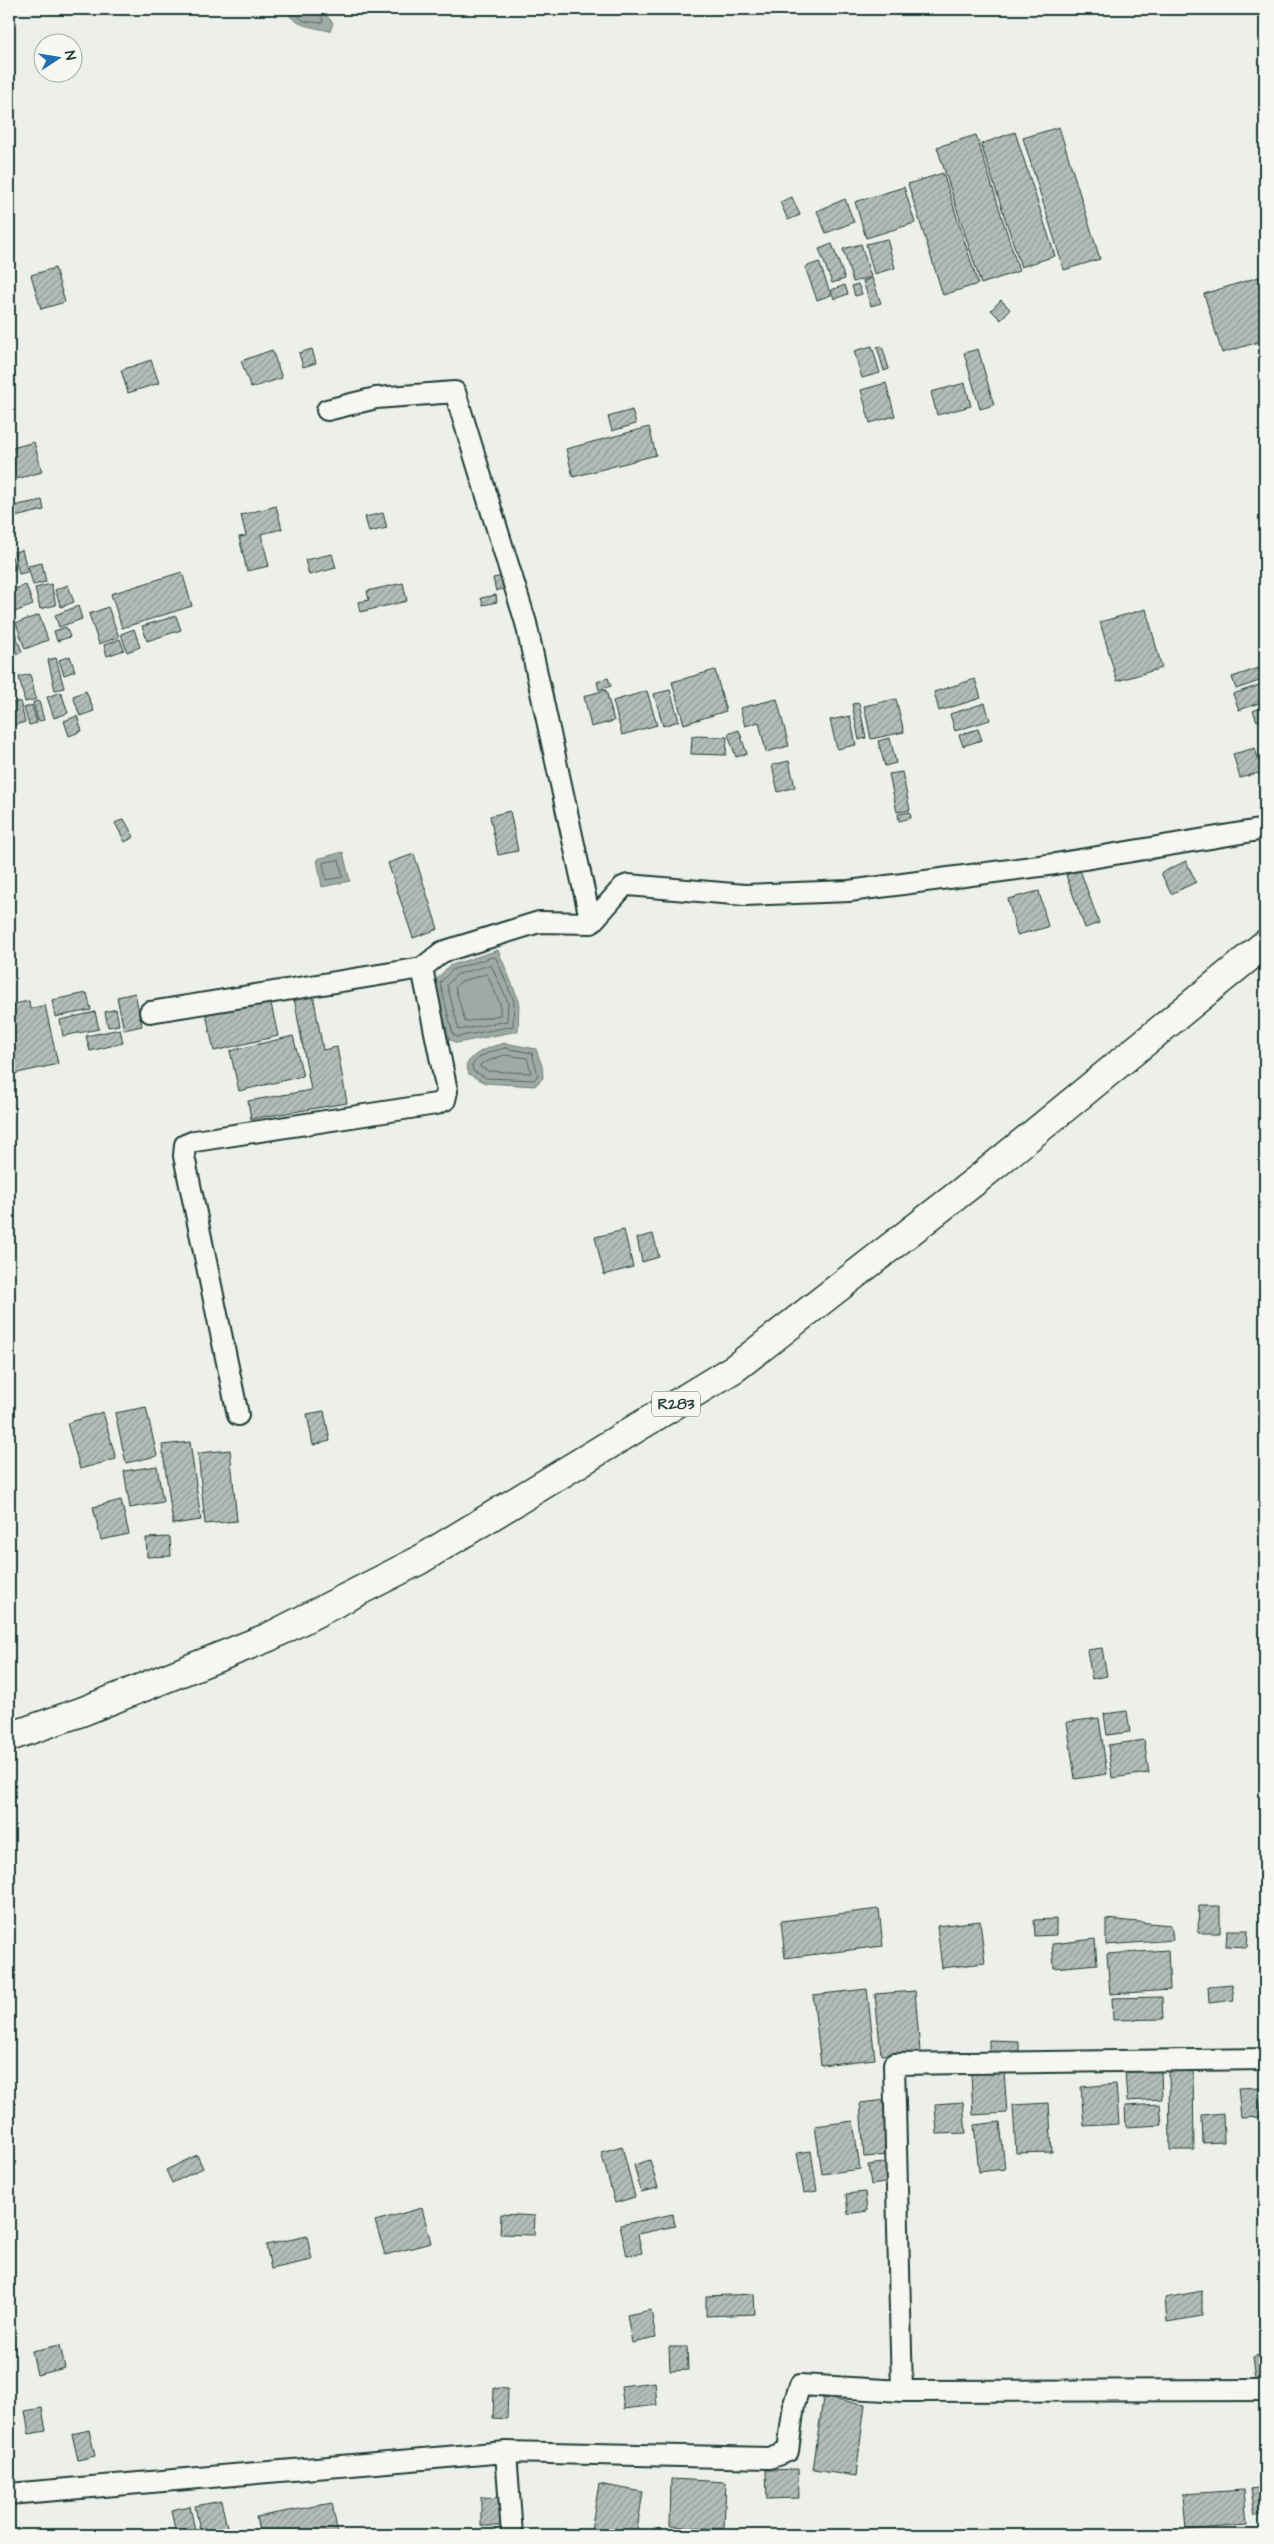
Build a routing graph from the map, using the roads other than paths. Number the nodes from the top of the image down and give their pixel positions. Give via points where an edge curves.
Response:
1 (327, 410) dead end
2 (1265, 829) edge
3 (591, 923) junction
4 (1265, 944) edge
5 (422, 968) junction
6 (150, 1012) dead end
7 (238, 1415) dead end
8 (9, 1737) edge
9 (1265, 2058) edge
10 (1265, 2390) edge
11 (902, 2391) junction
12 (506, 2452) junction
13 (9, 2494) edge
14 (512, 2535) edge

1 - 3 street via 376,398 455,392 526,623
2 - 3 street via 1055,864 849,891 745,895 628,885
3 - 5 street via 539,922 442,952
4 - 8 main road, R283 via 978,1179 735,1368 418,1561 287,1628 90,1708
5 - 6 street
5 - 7 street via 447,1091 446,1100 186,1145 184,1156
9 - 11 street via 894,2064
10 - 11 street
11 - 12 street via 800,2385 794,2404 788,2451 769,2458
12 - 13 street
12 - 14 street

